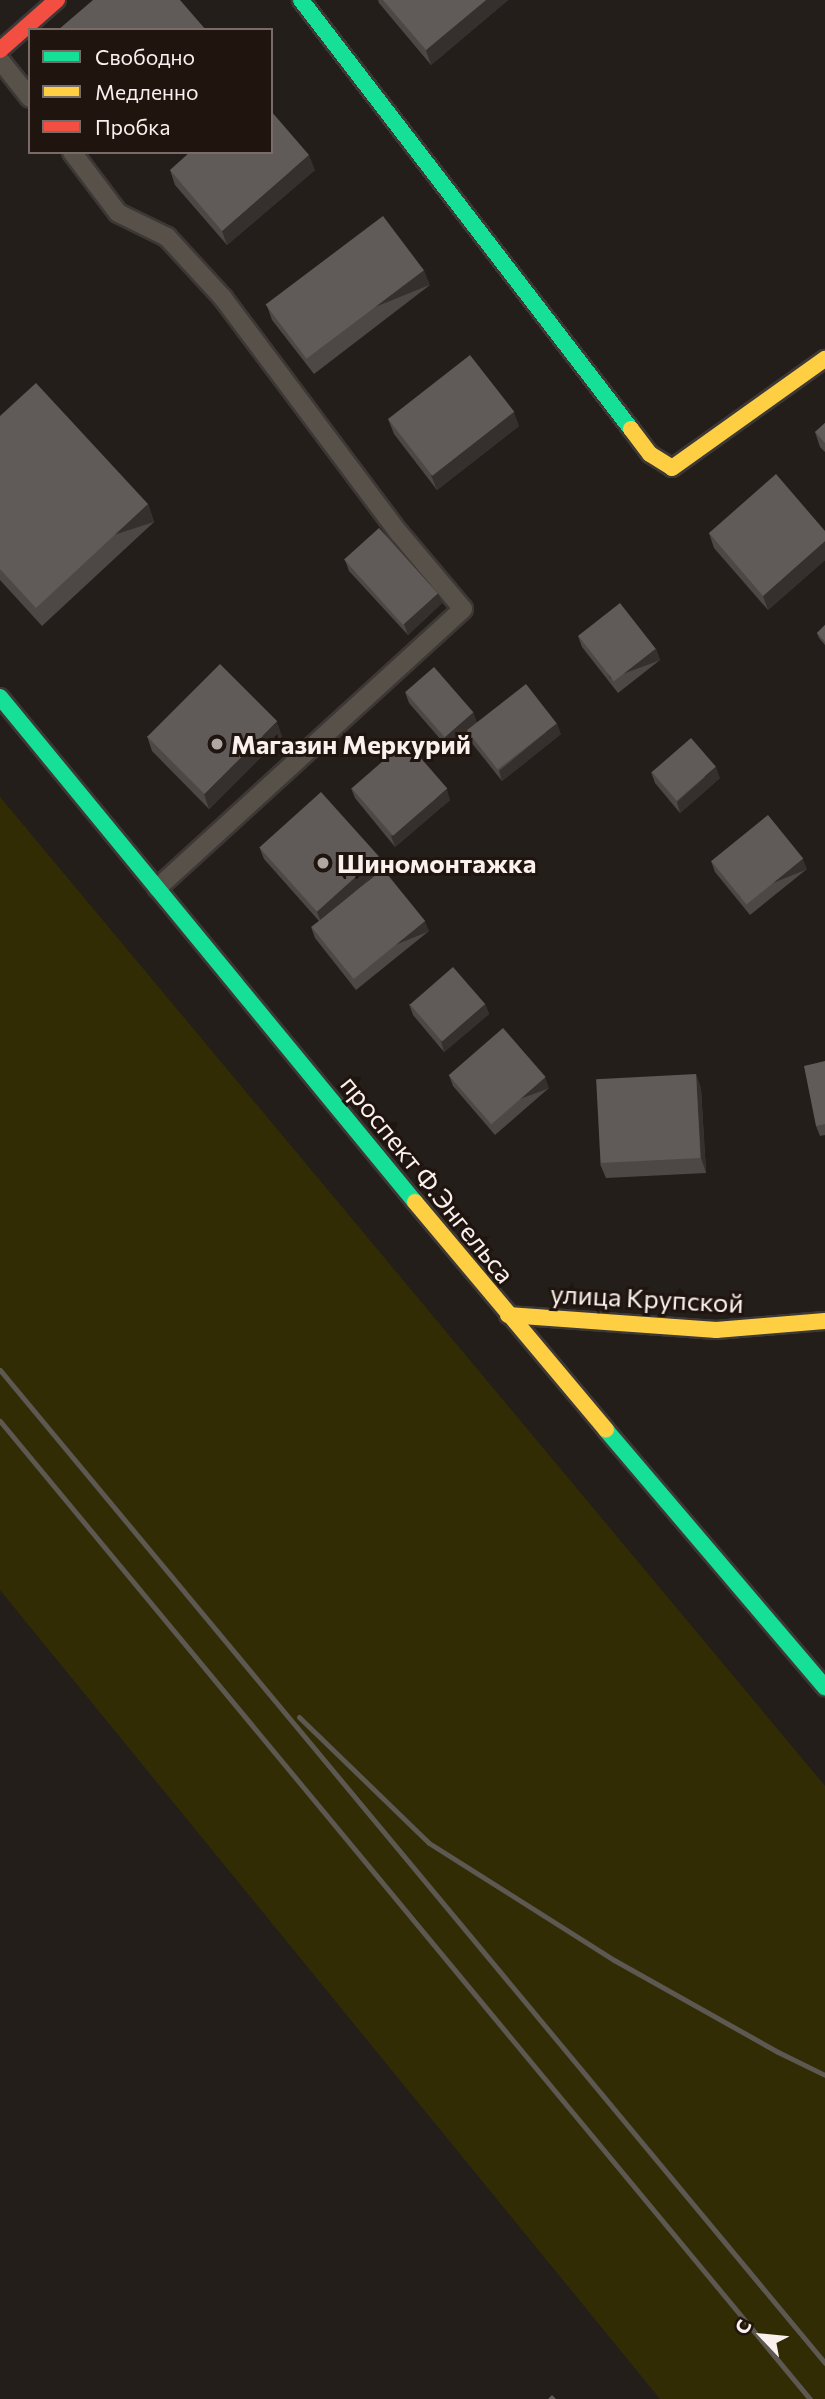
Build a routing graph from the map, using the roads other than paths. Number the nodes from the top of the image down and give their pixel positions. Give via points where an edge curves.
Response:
1 (57, 0) edge
2 (302, 0) edge
3 (0, 50) edge
4 (0, 60) edge
5 (28, 95) edge
6 (74, 154) edge
7 (825, 359) edge
8 (0, 697) edge
9 (157, 888) junction
10 (508, 1315) junction
11 (825, 1321) edge
12 (825, 1687) edge

1 - 3 street
2 - 7 street via 650,454 672,468
4 - 5 lane
6 - 9 lane via 118,213 167,237 223,298 399,533 463,609
8 - 9 street, проспект Ф.Энгельса
9 - 10 street, проспект Ф.Энгельса
10 - 11 street, улица Крупской via 716,1330
10 - 12 street, проспект Ф.Энгельса

